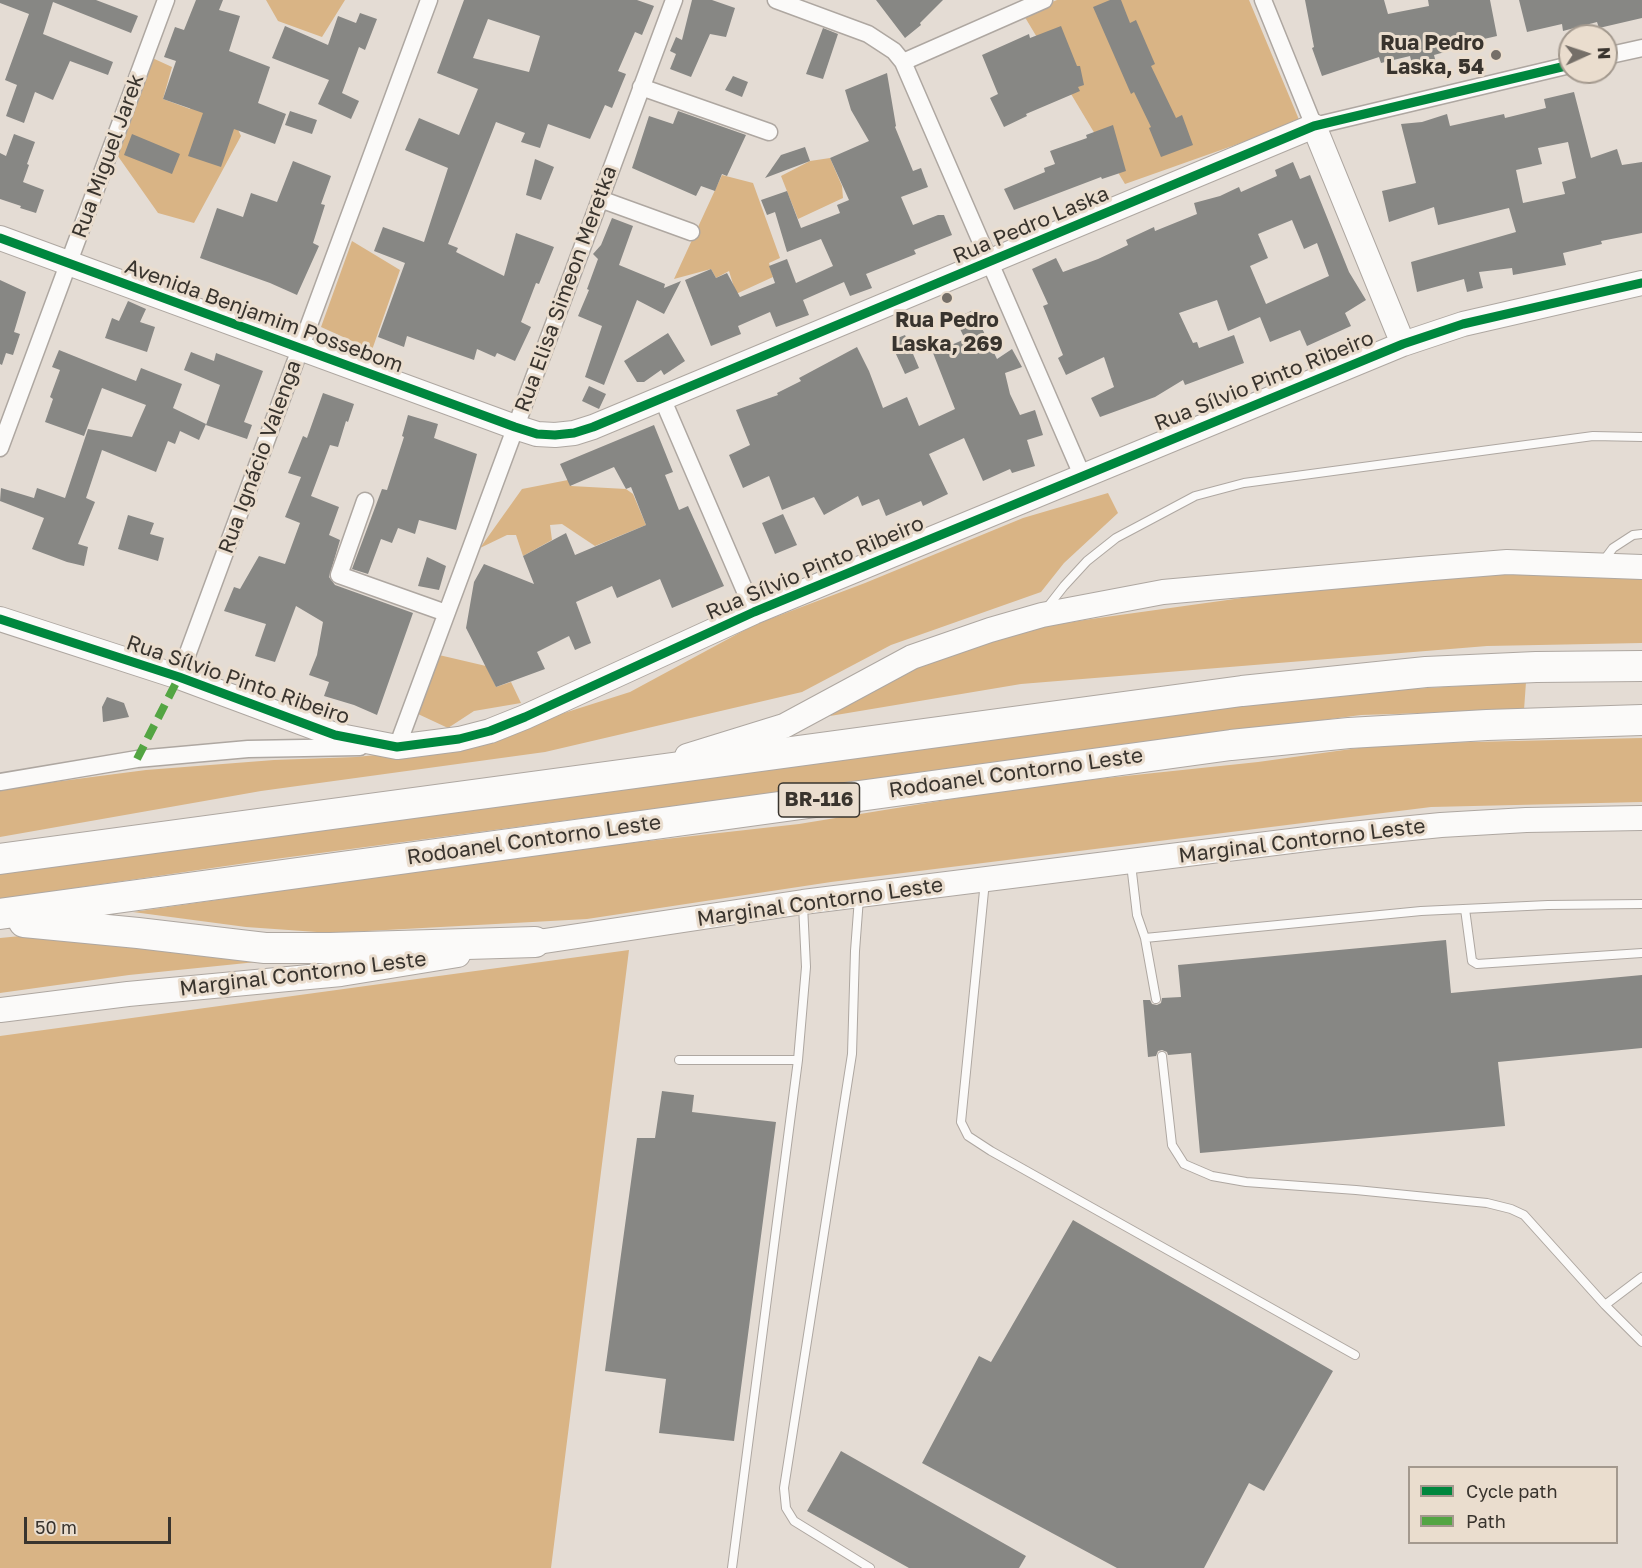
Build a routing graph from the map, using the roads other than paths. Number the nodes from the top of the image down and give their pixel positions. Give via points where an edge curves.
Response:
1 (166, 0) edge
2 (429, 0) edge
3 (674, 0) edge
4 (777, 0) edge
5 (1044, 0) edge
6 (1263, 0) edge
7 (795, 3) edge
8 (1642, 48) edge
9 (1618, 53) edge
10 (903, 62) junction
11 (1558, 68) edge
12 (641, 87) junction
13 (1314, 126) junction
14 (769, 132) dead end
15 (600, 199) junction
16 (691, 232) dead end
17 (0, 238) edge
18 (989, 261) junction
19 (69, 263) junction
20 (1642, 283) edge
21 (1403, 344) junction
22 (300, 348) junction
23 (662, 398) junction
24 (515, 427) junction
25 (1642, 436) edge
26 (0, 448) edge
27 (1082, 475) junction
28 (365, 501) dead end
29 (1642, 534) edge
30 (1605, 566) junction
31 (1642, 567) edge
32 (754, 612) junction
33 (446, 613) junction
34 (1042, 615) junction
35 (0, 619) edge
36 (1642, 666) edge
37 (179, 677) junction
38 (1642, 720) edge
39 (397, 747) junction
40 (626, 775) junction
41 (0, 782) edge
42 (1642, 818) edge
43 (0, 859) edge
44 (1131, 861) junction
45 (985, 880) junction
46 (859, 895) junction
47 (803, 902) junction
48 (1642, 904) edge
49 (1465, 909) junction
50 (0, 914) edge
51 (0, 920) edge
52 (1145, 938) junction
53 (535, 942) junction
54 (1642, 953) edge
55 (1156, 999) dead end
56 (0, 1010) edge
57 (1162, 1056) dead end
58 (679, 1060) dead end
59 (798, 1060) junction
60 (1642, 1277) edge
61 (1605, 1305) junction
62 (1642, 1342) edge
63 (1355, 1355) dead end
64 (732, 1568) edge
65 (870, 1568) edge

1 - 19 street, Rua Miguel Jarek
2 - 22 street, Rua Ignácio Valenga
3 - 12 street, Rua Elisa Simeon Meretka
4 - 7 street
5 - 10 street
6 - 13 street
7 - 10 street via 883,42
8 - 9 street
10 - 18 street
11 - 13 street, Rua Pedro Laska
12 - 14 street
12 - 15 street, Rua Elisa Simeon Meretka
13 - 18 street, Rua Pedro Laska
13 - 21 street
15 - 16 street
15 - 24 street, Rua Elisa Simeon Meretka
17 - 19 street, Avenida Benjamim Possebom
18 - 23 street, Rua Pedro Laska
18 - 27 street
19 - 22 street, Avenida Benjamim Possebom
19 - 26 street, Rua Miguel Jarek
20 - 21 street, Rua Sílvio Pinto Ribeiro via 1463,324
21 - 27 street, Rua Sílvio Pinto Ribeiro
22 - 24 street, Avenida Benjamim Possebom
22 - 37 street, Rua Ignácio Valenga
23 - 24 street, Rua Pedro Laska via 574,433 537,434
23 - 32 street
24 - 33 street, Rua Elisa Simeon Meretka
25 - 34 lane via 1581,438 1244,483 1195,496 1116,538 1064,586
27 - 32 street, Rua Sílvio Pinto Ribeiro
28 - 33 street via 339,575
29 - 30 lane via 1633,535 1613,548
30 - 31 street
30 - 34 street via 1508,562 1324,577 1163,592
32 - 39 street, Rua Sílvio Pinto Ribeiro via 490,731
33 - 39 street, Rua Elisa Simeon Meretka
34 - 40 street via 912,657 784,726
35 - 37 street, Rua Sílvio Pinto Ribeiro
36 - 40 highway, BR-116 via 1426,672 1242,691
37 - 39 street, Rua Sílvio Pinto Ribeiro via 335,735
38 - 50 highway, Rodoanel Contorno Leste / BR-116 via 1349,733 1232,745
39 - 41 street via 248,749 137,759
40 - 43 highway, BR-116
42 - 44 street, Marginal Contorno Leste via 1441,825
44 - 45 street, Marginal Contorno Leste
44 - 52 lane via 1137,915
45 - 46 street, Marginal Contorno Leste
45 - 63 lane via 961,1122 968,1136
46 - 47 street, Marginal Contorno Leste
46 - 65 lane via 852,1054 784,1488 786,1508 794,1521
47 - 53 street, Marginal Contorno Leste
47 - 59 lane via 806,967
48 - 49 lane
49 - 52 lane
49 - 54 lane via 1472,961 1477,964
51 - 53 highway via 266,948
52 - 55 lane
53 - 56 street, Marginal Contorno Leste via 341,974
57 - 61 lane via 1172,1145 1184,1164 1212,1176 1246,1182 1380,1192 1510,1209 1524,1215
58 - 59 lane
59 - 64 lane
60 - 61 lane
61 - 62 lane

